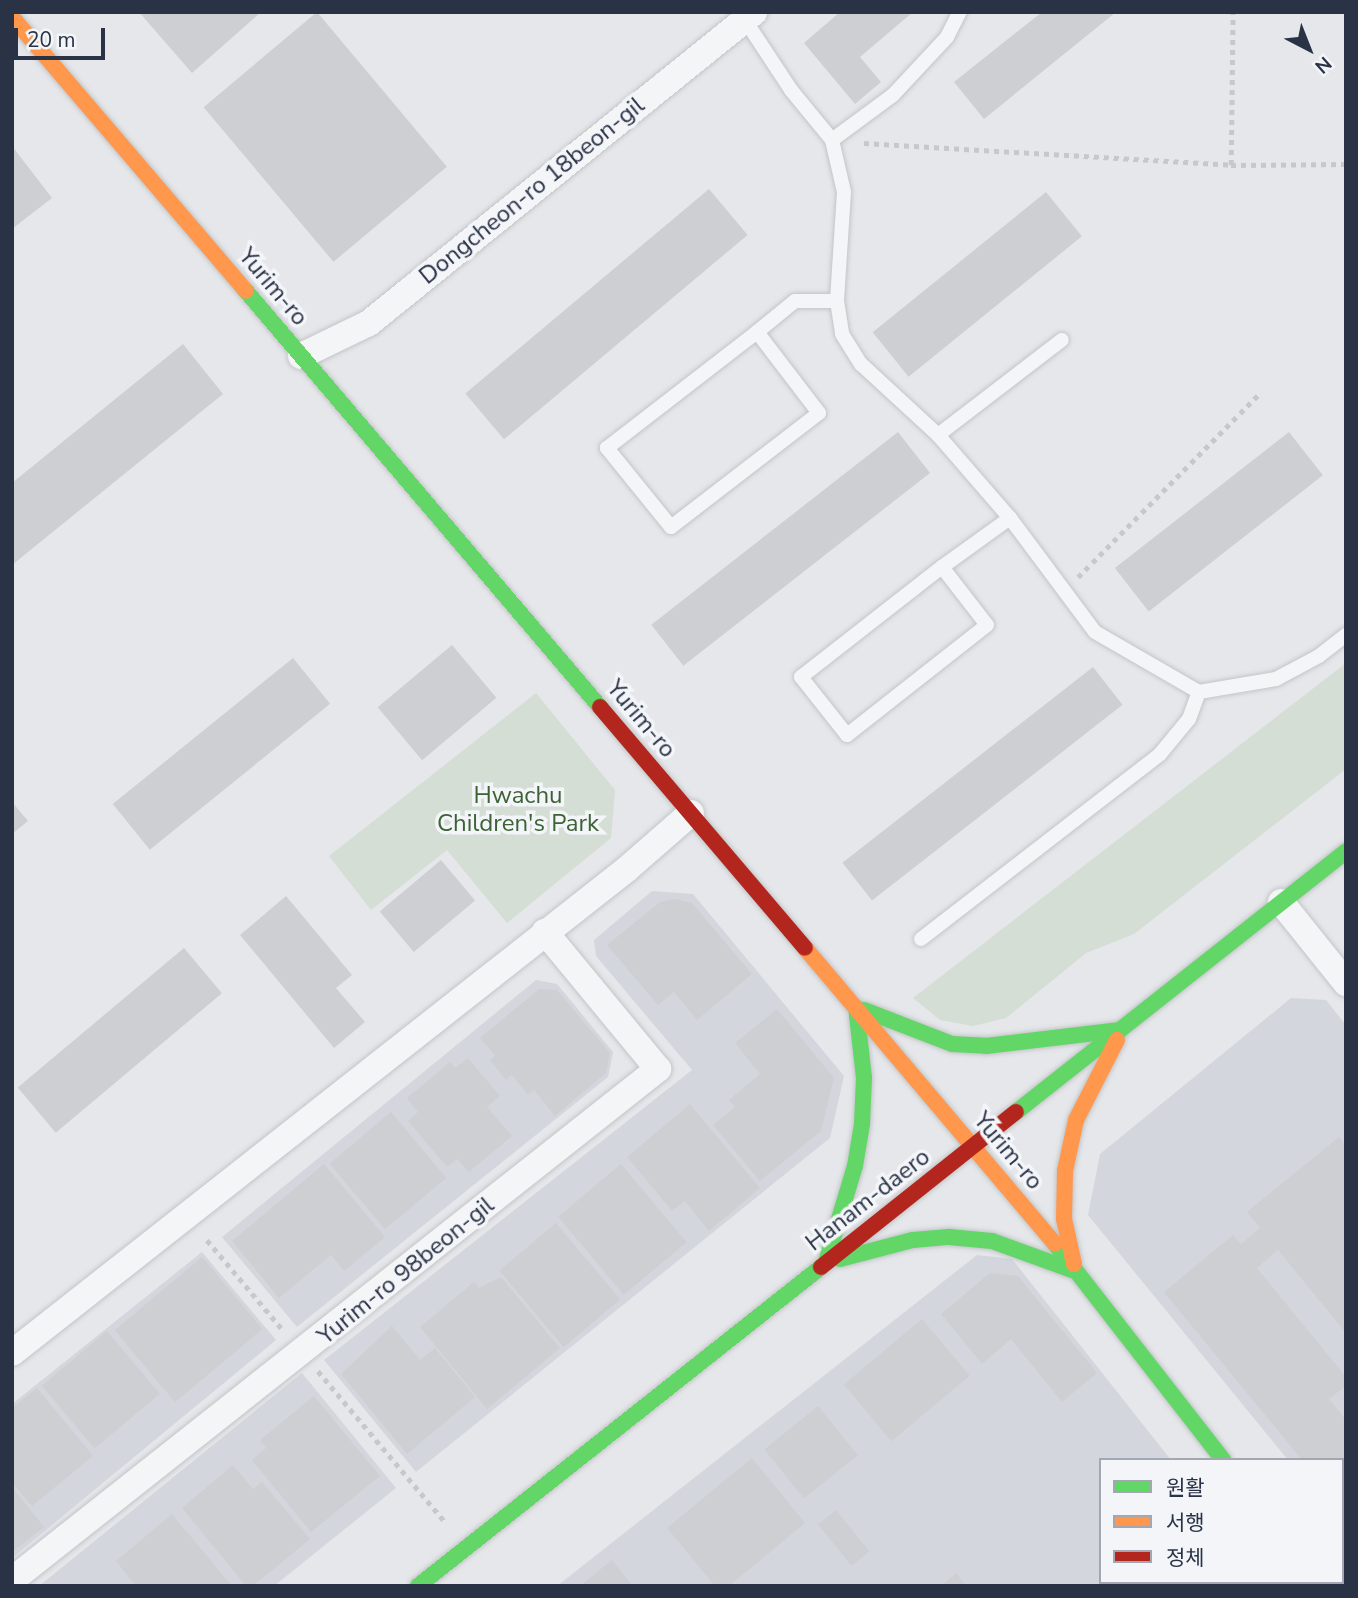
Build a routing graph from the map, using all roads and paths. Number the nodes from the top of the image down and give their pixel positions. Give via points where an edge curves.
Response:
1 (960, 12) edge
2 (1233, 12) edge
3 (746, 15) edge
4 (12, 17) edge
5 (832, 140) junction
6 (1346, 164) edge
7 (1231, 165) junction
8 (837, 301) junction
9 (757, 332) junction
10 (1062, 340) dead end
11 (301, 356) junction
12 (1261, 393) dead end
13 (938, 435) junction
14 (1010, 518) junction
15 (942, 567) junction
16 (1063, 593) junction
17 (1346, 635) edge
18 (1199, 692) junction
19 (691, 813) junction
20 (1346, 851) edge
21 (1281, 902) junction
22 (545, 932) junction
23 (921, 939) dead end
24 (1346, 983) edge
25 (856, 1007) junction
26 (1122, 1030) junction
27 (975, 1146) junction
28 (207, 1240) dead end
29 (826, 1262) junction
30 (1076, 1272) junction
31 (12, 1353) edge
32 (303, 1353) junction
33 (1221, 1458) edge
34 (466, 1548) junction
35 (12, 1580) edge
36 (418, 1586) edge

1 - 5 lane via 947,37 893,95
2 - 7 path
3 - 5 lane via 791,90
3 - 11 street, Dongcheon-ro 18beon-gil via 369,323
4 - 11 street, Yurim-ro
5 - 7 path
5 - 8 lane via 844,192
6 - 7 path
8 - 9 lane via 795,301
8 - 13 lane via 842,334 860,364
9 - 9 lane via 607,447 671,527 819,413
10 - 13 lane
11 - 19 street, Yurim-ro
12 - 16 path
13 - 14 lane
14 - 15 lane
14 - 16 lane
15 - 15 lane via 801,677 848,735 987,625
16 - 18 lane via 1095,632
17 - 18 lane via 1319,656 1276,678
18 - 23 lane via 1189,719 1160,754
19 - 22 street
19 - 25 street, Yurim-ro
20 - 21 street, Hanam-daero
21 - 24 street
21 - 26 street, Hanam-daero
22 - 31 street
22 - 32 street, Yurim-ro 98beon-gil via 658,1069
25 - 26 street via 952,1044 986,1046
25 - 27 street, Yurim-ro
25 - 29 street via 864,1078 862,1124 855,1166
26 - 27 street, Hanam-daero
26 - 30 street via 1076,1120 1065,1171 1064,1219
27 - 29 street, Hanam-daero
27 - 30 street, Yurim-ro
28 - 32 path
29 - 30 street via 913,1240 949,1237 992,1241
29 - 34 street, Hanam-daero
30 - 33 street, Yurim-ro
32 - 34 path
32 - 35 street, Yurim-ro 98beon-gil
34 - 36 street, Hanam-daero

